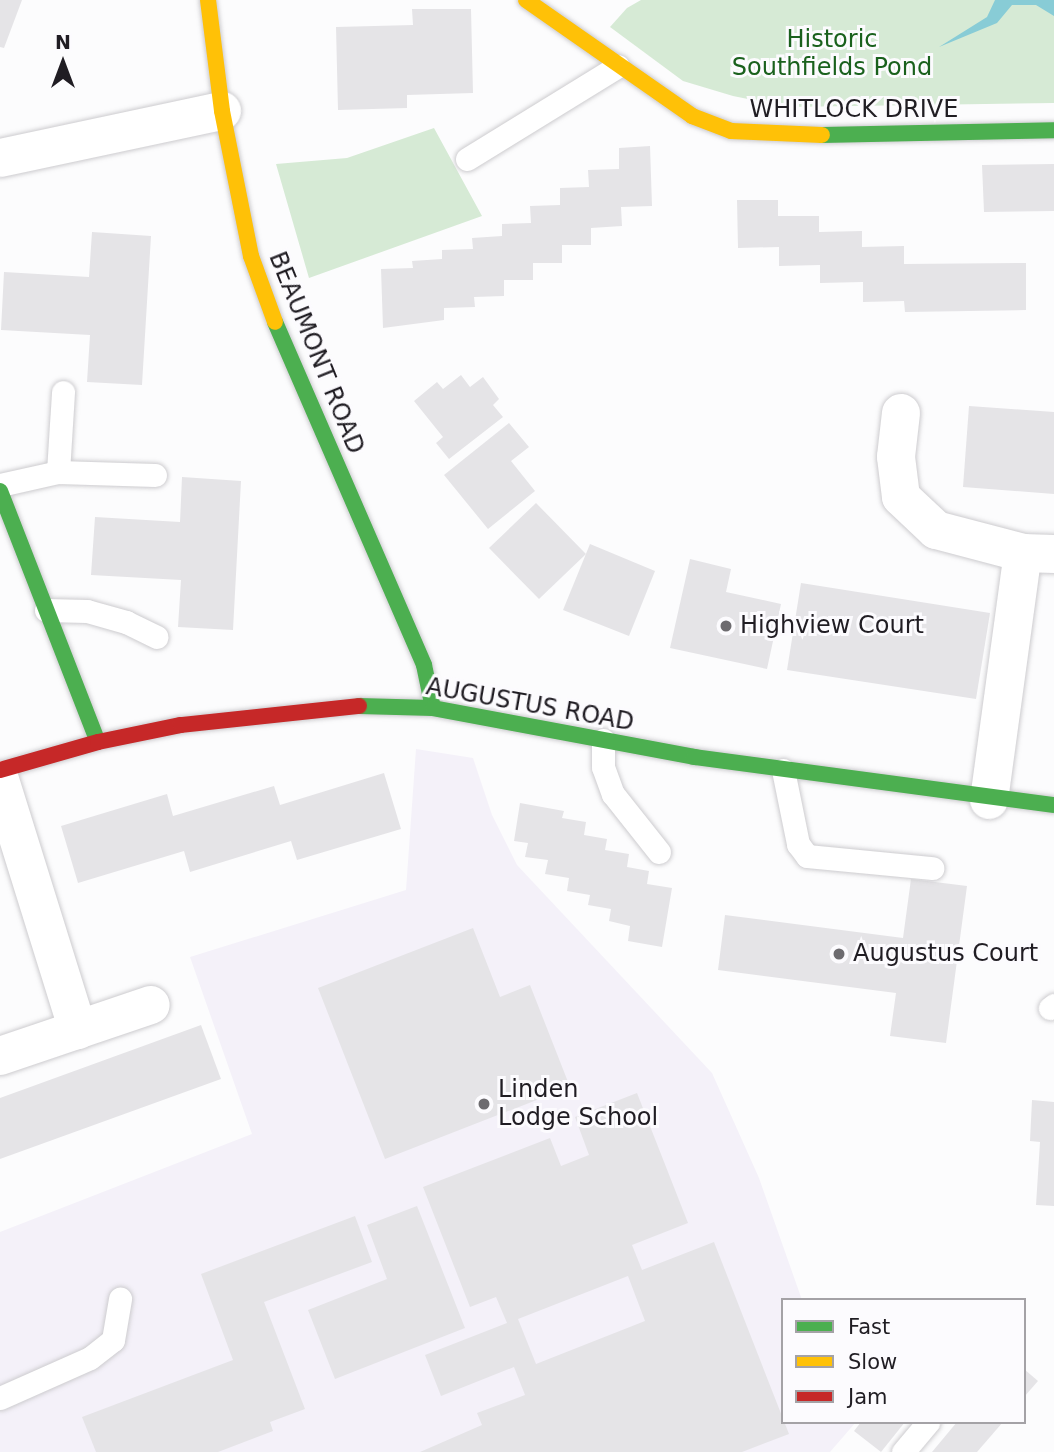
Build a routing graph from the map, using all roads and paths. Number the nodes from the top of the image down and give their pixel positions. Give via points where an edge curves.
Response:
1 (208, 0) edge
2 (526, 0) edge
3 (618, 66) junction
4 (222, 111) junction
5 (1054, 130) edge
6 (0, 158) edge
7 (467, 159) dead end
8 (63, 392) dead end
9 (901, 413) dead end
10 (58, 472) junction
11 (155, 475) dead end
12 (0, 485) edge
13 (0, 491) edge
14 (1038, 554) edge
15 (46, 610) junction
16 (157, 637) dead end
17 (433, 708) junction
18 (603, 740) junction
19 (98, 742) junction
20 (0, 770) edge
21 (783, 770) junction
22 (0, 780) edge
23 (989, 800) junction
24 (1054, 805) edge
25 (659, 852) dead end
26 (932, 868) dead end
27 (151, 1005) dead end
28 (78, 1030) junction
29 (0, 1056) edge
30 (120, 1299) dead end
31 (0, 1398) edge
32 (926, 1424) edge
33 (903, 1452) edge

1 - 4 street, BEAUMONT ROAD
2 - 3 street, WHITLOCK DRIVE
3 - 5 street, WHITLOCK DRIVE via 692,116 731,131 792,136
3 - 7 lane
4 - 6 street
4 - 17 street, BEAUMONT ROAD via 260,283 424,665
8 - 10 lane
9 - 14 street via 896,457 901,497 936,530
10 - 11 lane
10 - 12 lane
13 - 15 street
14 - 23 street
15 - 16 lane via 87,611
15 - 19 street
17 - 18 street, AUGUSTUS ROAD
17 - 19 street, AUGUSTUS ROAD via 342,706 263,714
18 - 21 street, AUGUSTUS ROAD
18 - 25 lane via 603,767 613,794
19 - 20 street, AUGUSTUS ROAD
21 - 23 street, AUGUSTUS ROAD
21 - 26 lane via 798,844 807,856
22 - 28 street
23 - 24 street, AUGUSTUS ROAD
27 - 28 street
28 - 29 street
30 - 31 lane via 113,1340 90,1358
32 - 33 lane

